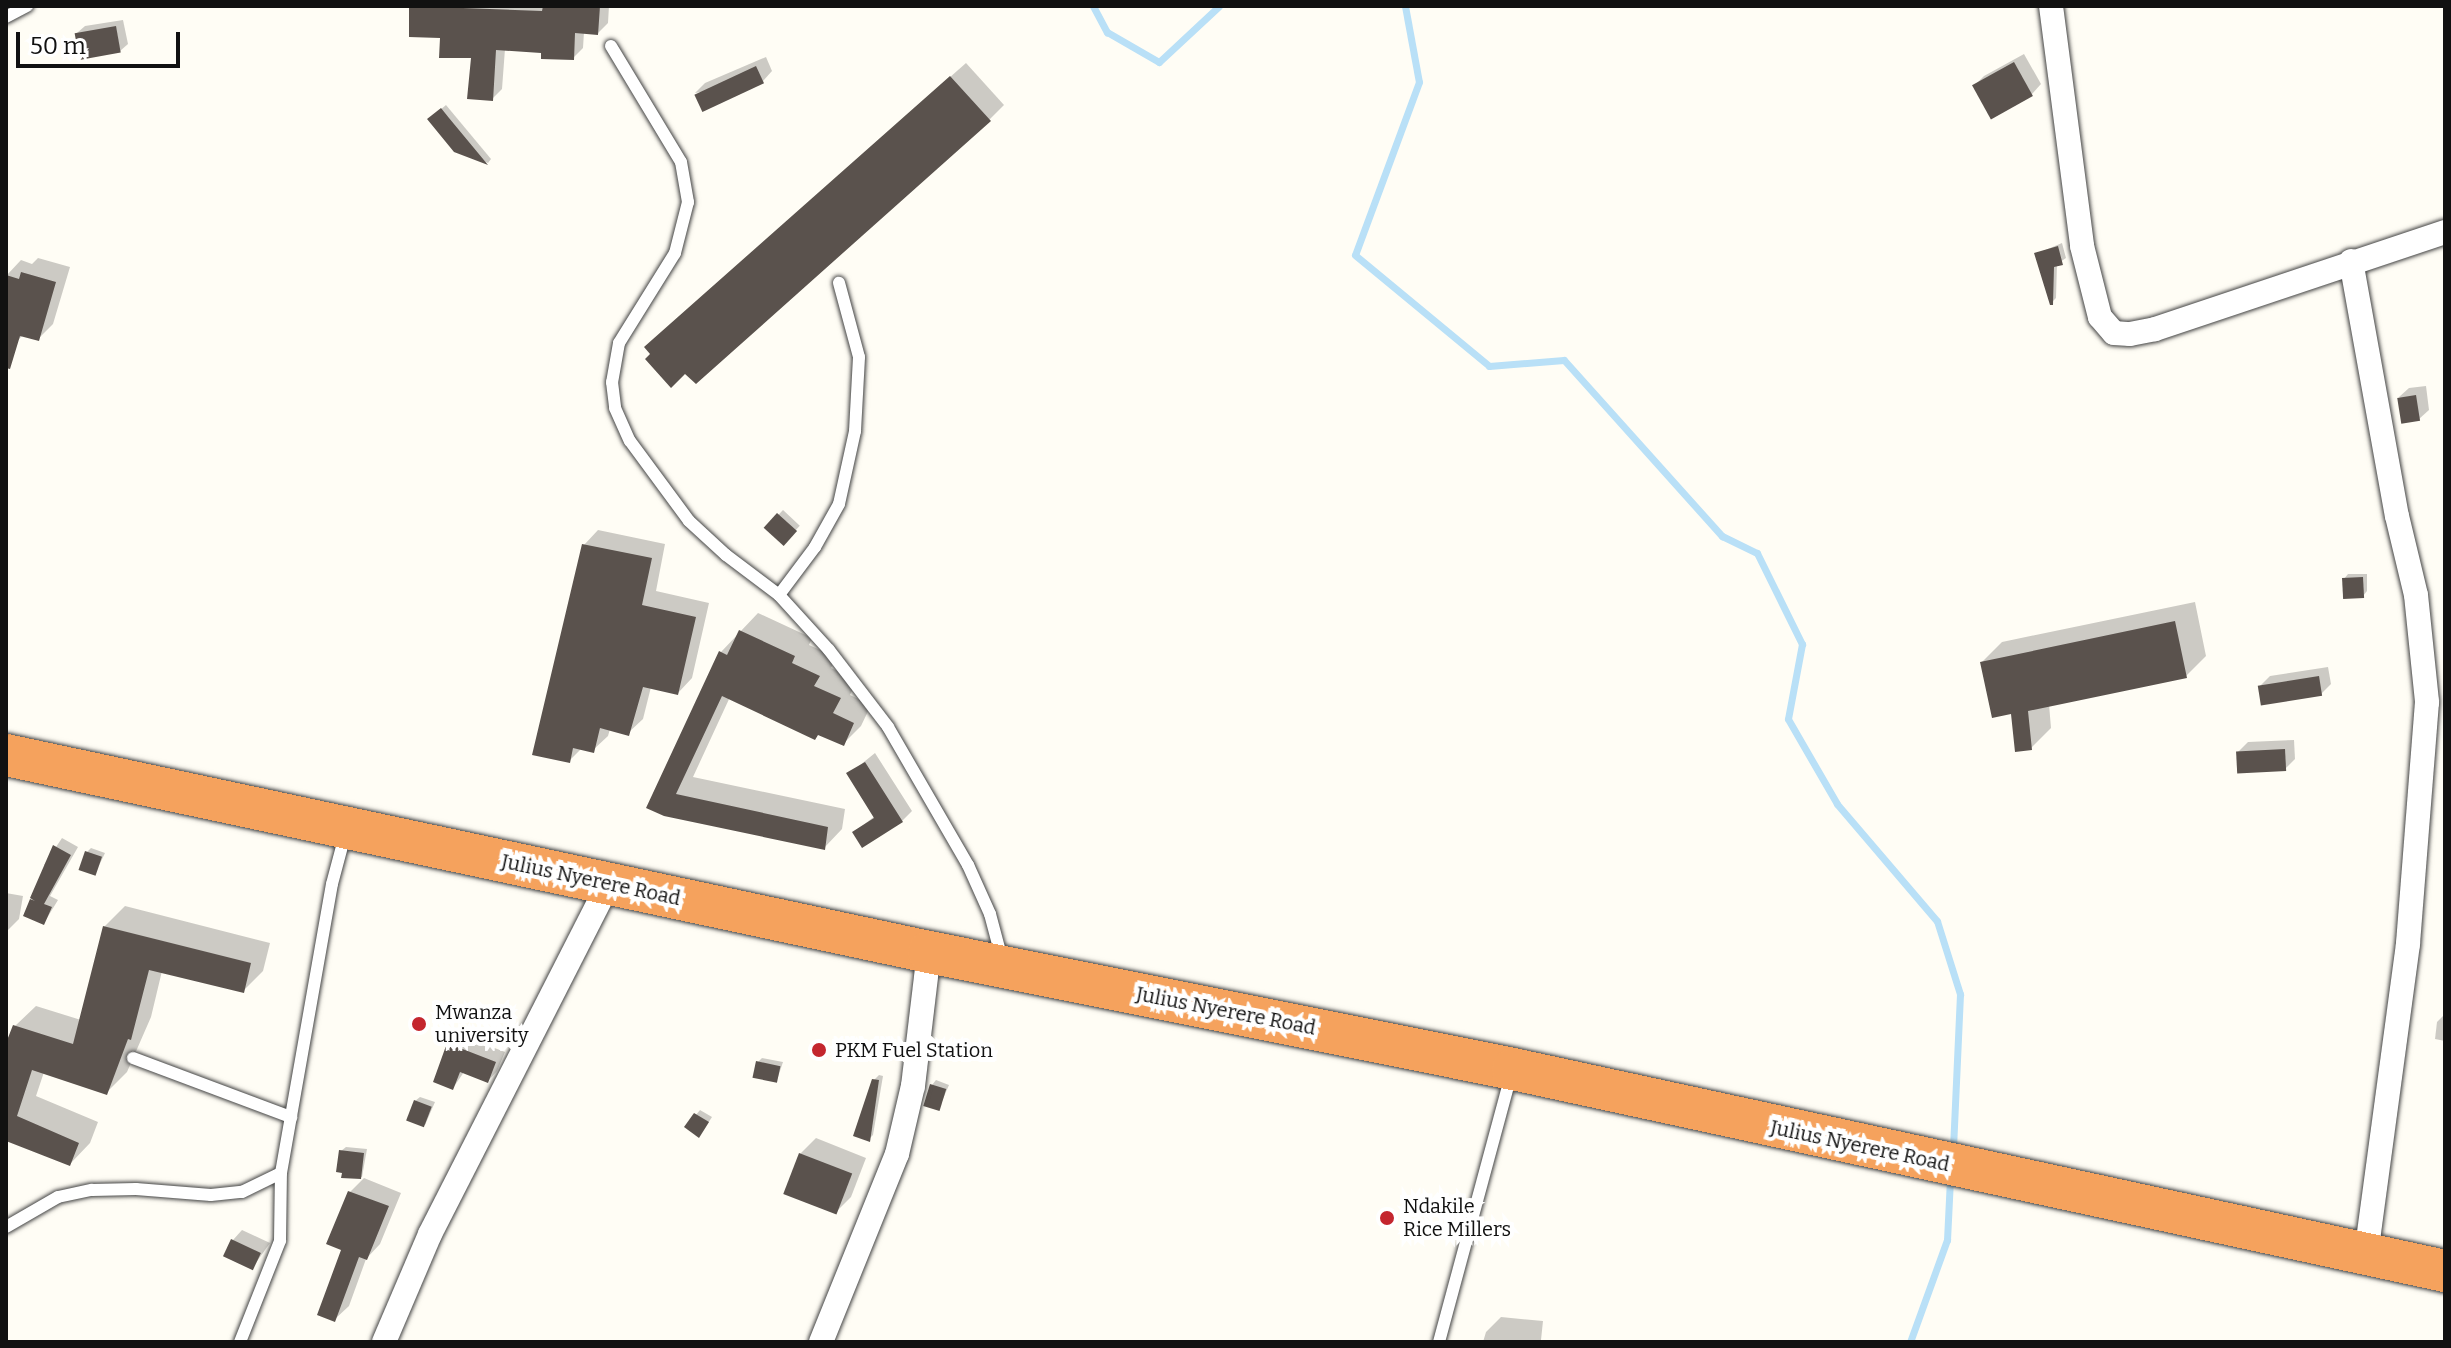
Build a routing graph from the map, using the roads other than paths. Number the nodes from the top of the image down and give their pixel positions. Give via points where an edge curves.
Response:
1 (27, 6) edge
2 (2051, 6) edge
3 (6, 17) edge
4 (611, 46) dead end
5 (2445, 232) edge
6 (2351, 261) junction
7 (839, 283) dead end
8 (779, 595) junction
9 (6, 755) edge
10 (347, 828) junction
11 (608, 884) junction
12 (929, 952) junction
13 (1004, 966) junction
14 (133, 1058) dead end
15 (1513, 1069) junction
16 (291, 1117) junction
17 (281, 1173) junction
18 (6, 1227) edge
19 (2366, 1256) junction
20 (2445, 1271) edge
21 (240, 1342) edge
22 (384, 1342) edge
23 (821, 1342) edge
24 (1439, 1342) edge

1 - 3 lane
2 - 6 street via 2082,246 2100,317 2114,333 2155,329
4 - 8 lane via 681,162 688,202 675,253 619,343 612,382 615,408 630,441 689,521
5 - 6 street
6 - 19 street via 2416,595 2427,702 2408,944
7 - 8 lane via 859,357 855,431 839,504
8 - 13 lane via 888,727 968,865 990,914
9 - 10 highway, Julius Nyerere Road
10 - 11 highway, Julius Nyerere Road
10 - 16 lane via 332,884
11 - 12 highway, Julius Nyerere Road
11 - 22 street via 430,1234
12 - 13 highway, Julius Nyerere Road
12 - 23 street via 913,1086 897,1154
13 - 15 highway, Julius Nyerere Road
14 - 16 lane
15 - 19 highway, Julius Nyerere Road
15 - 24 lane
16 - 17 lane
17 - 18 lane via 242,1192 211,1195 92,1190 58,1197
17 - 21 lane via 280,1241
19 - 20 highway, Julius Nyerere Road

